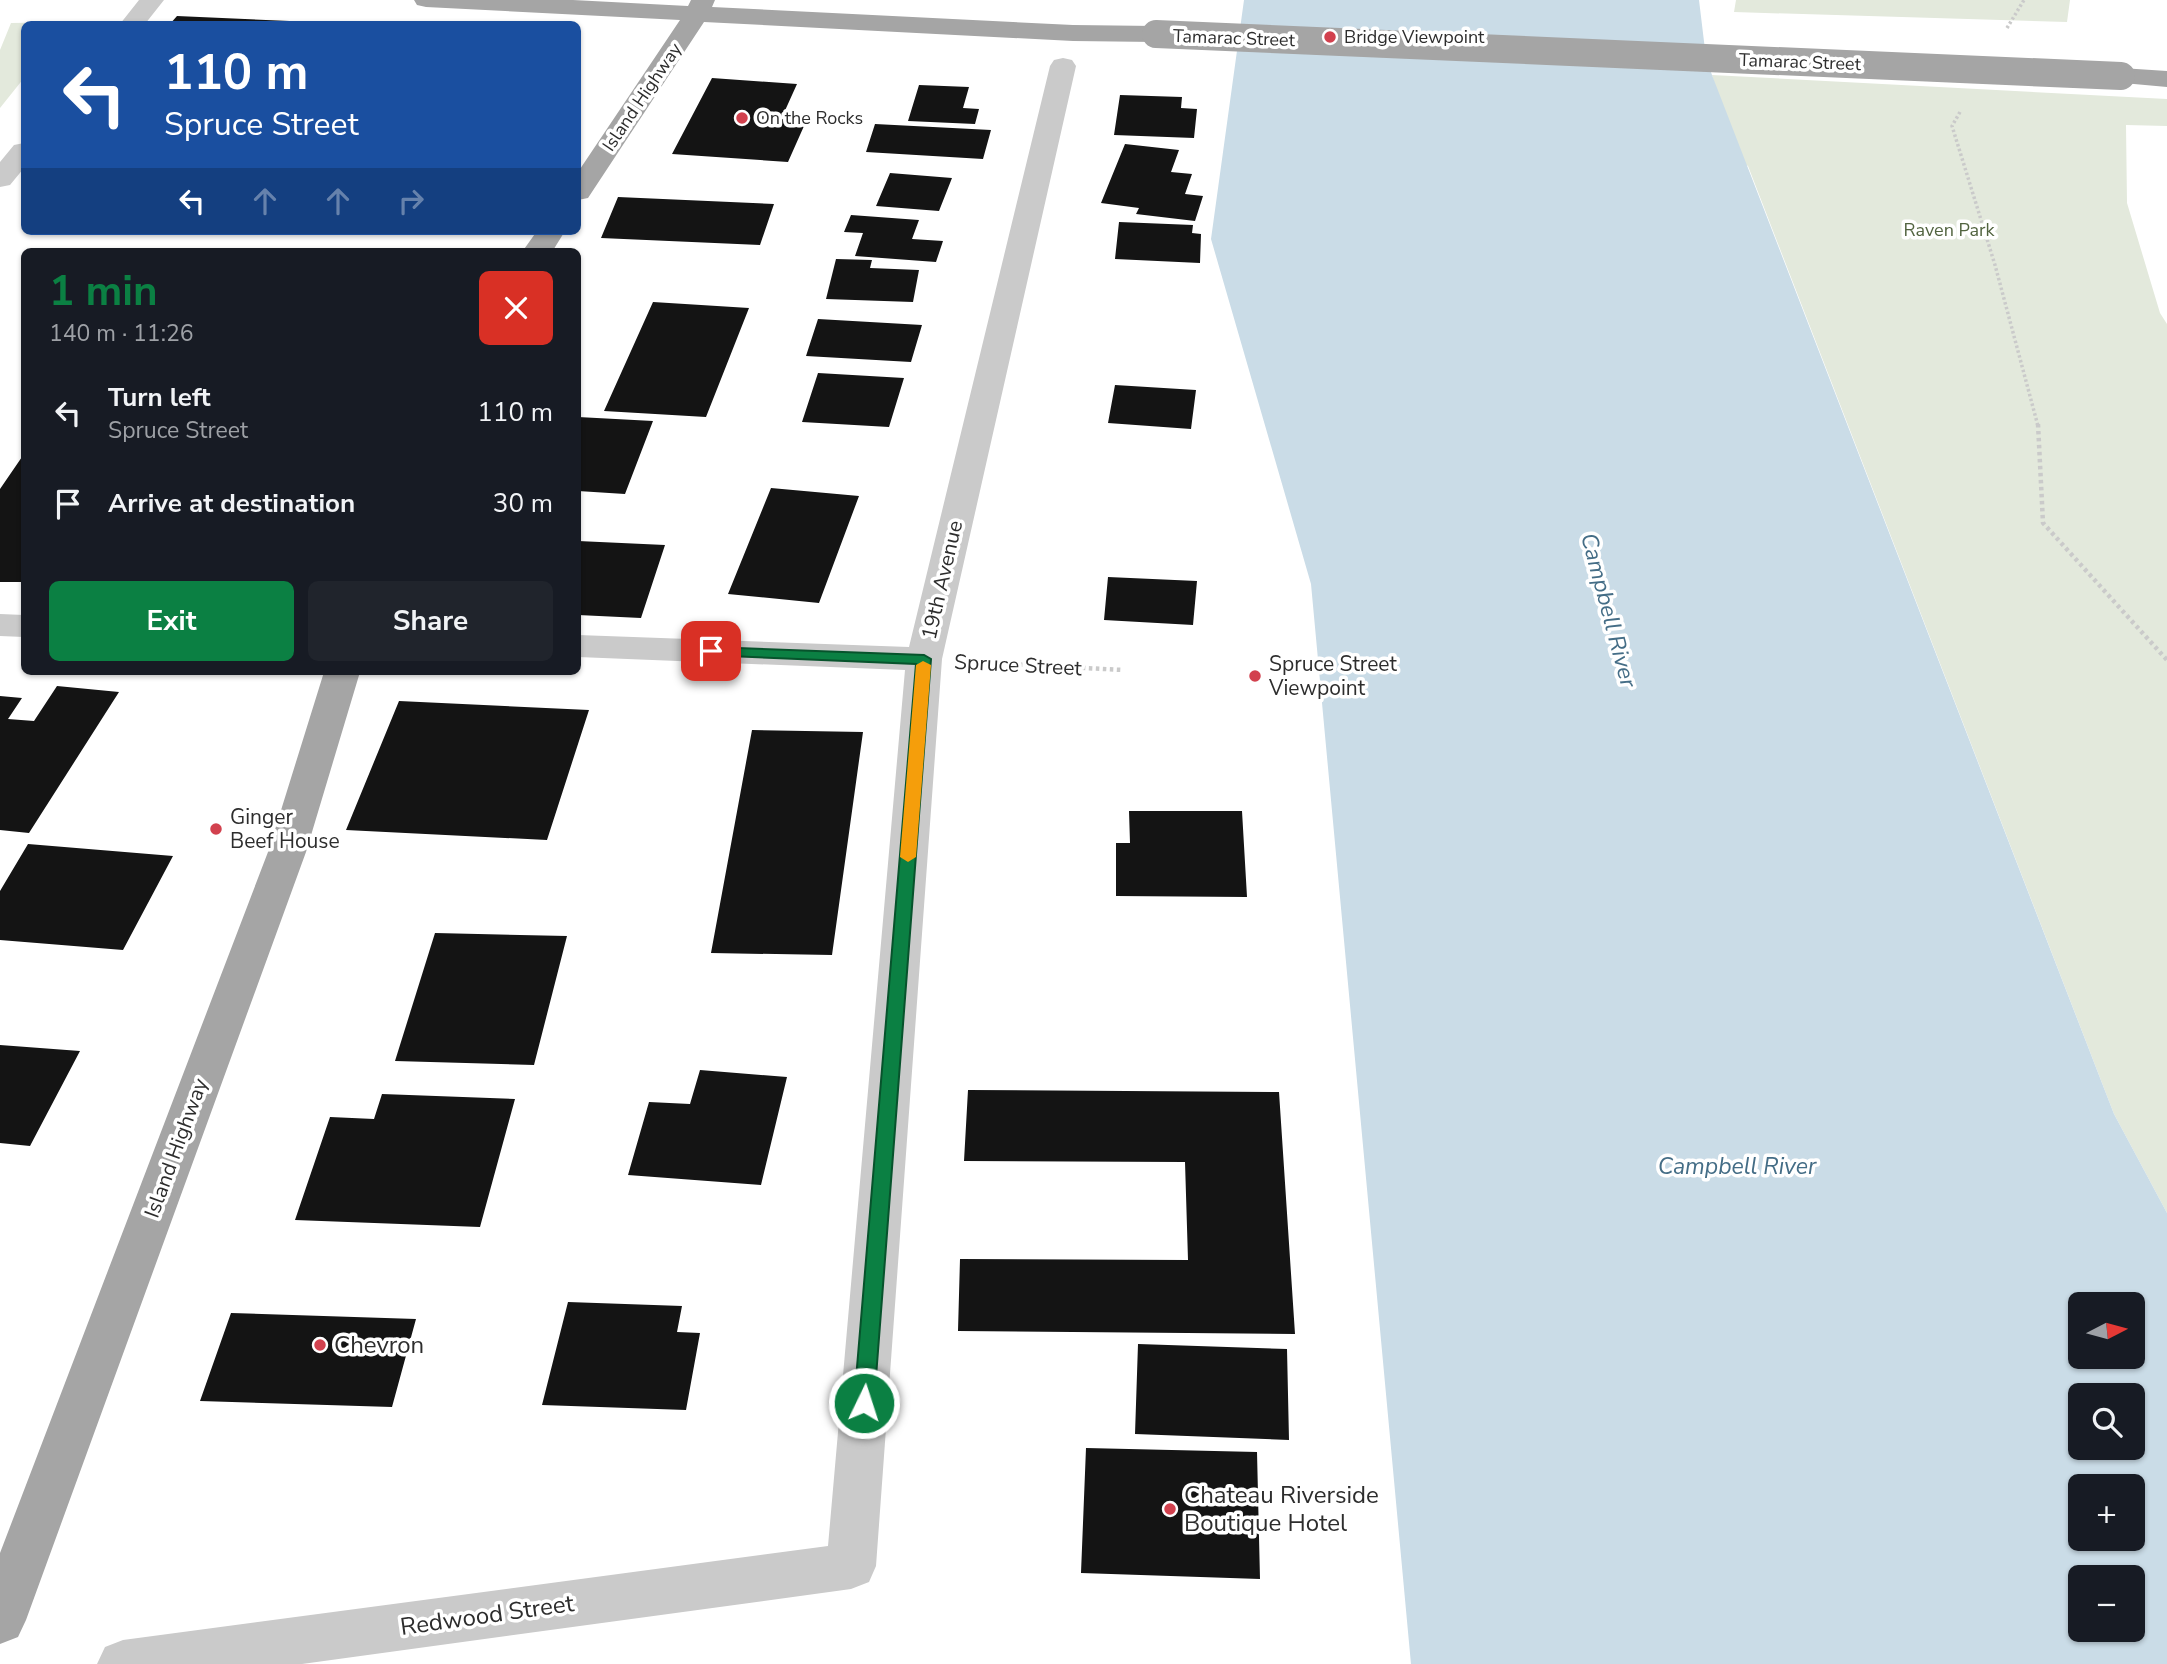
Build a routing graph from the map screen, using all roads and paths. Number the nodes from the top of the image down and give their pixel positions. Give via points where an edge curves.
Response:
1 (152, 0) edge
2 (426, 0) edge
3 (700, 7) edge
4 (134, 21) edge
5 (1063, 66) dead end
6 (2167, 79) edge
7 (1962, 107) dead end
8 (21, 154) edge
9 (0, 179) edge
10 (581, 187) edge
11 (0, 625) edge
12 (21, 626) edge
13 (581, 646) edge
14 (924, 659) junction
15 (2167, 660) edge
16 (1123, 670) dead end
17 (341, 675) edge
18 (850, 1566) joint
19 (0, 1620) edge
20 (123, 1664) edge

1 - 4 street
2 - 3 main road, Tamarac Street
3 - 6 main road, Tamarac Street, bridge via 1073,33
3 - 10 main road, Island Highway
5 - 14 street, 19th Avenue
7 - 15 path via 1952,126 2038,421 2043,523
8 - 9 street
11 - 12 street
13 - 14 street, Spruce Street
14 - 16 path, Spruce Street
14 - 18 street, 19th Avenue
17 - 19 main road, Island Highway via 287,852
18 - 20 street, Redwood Street

